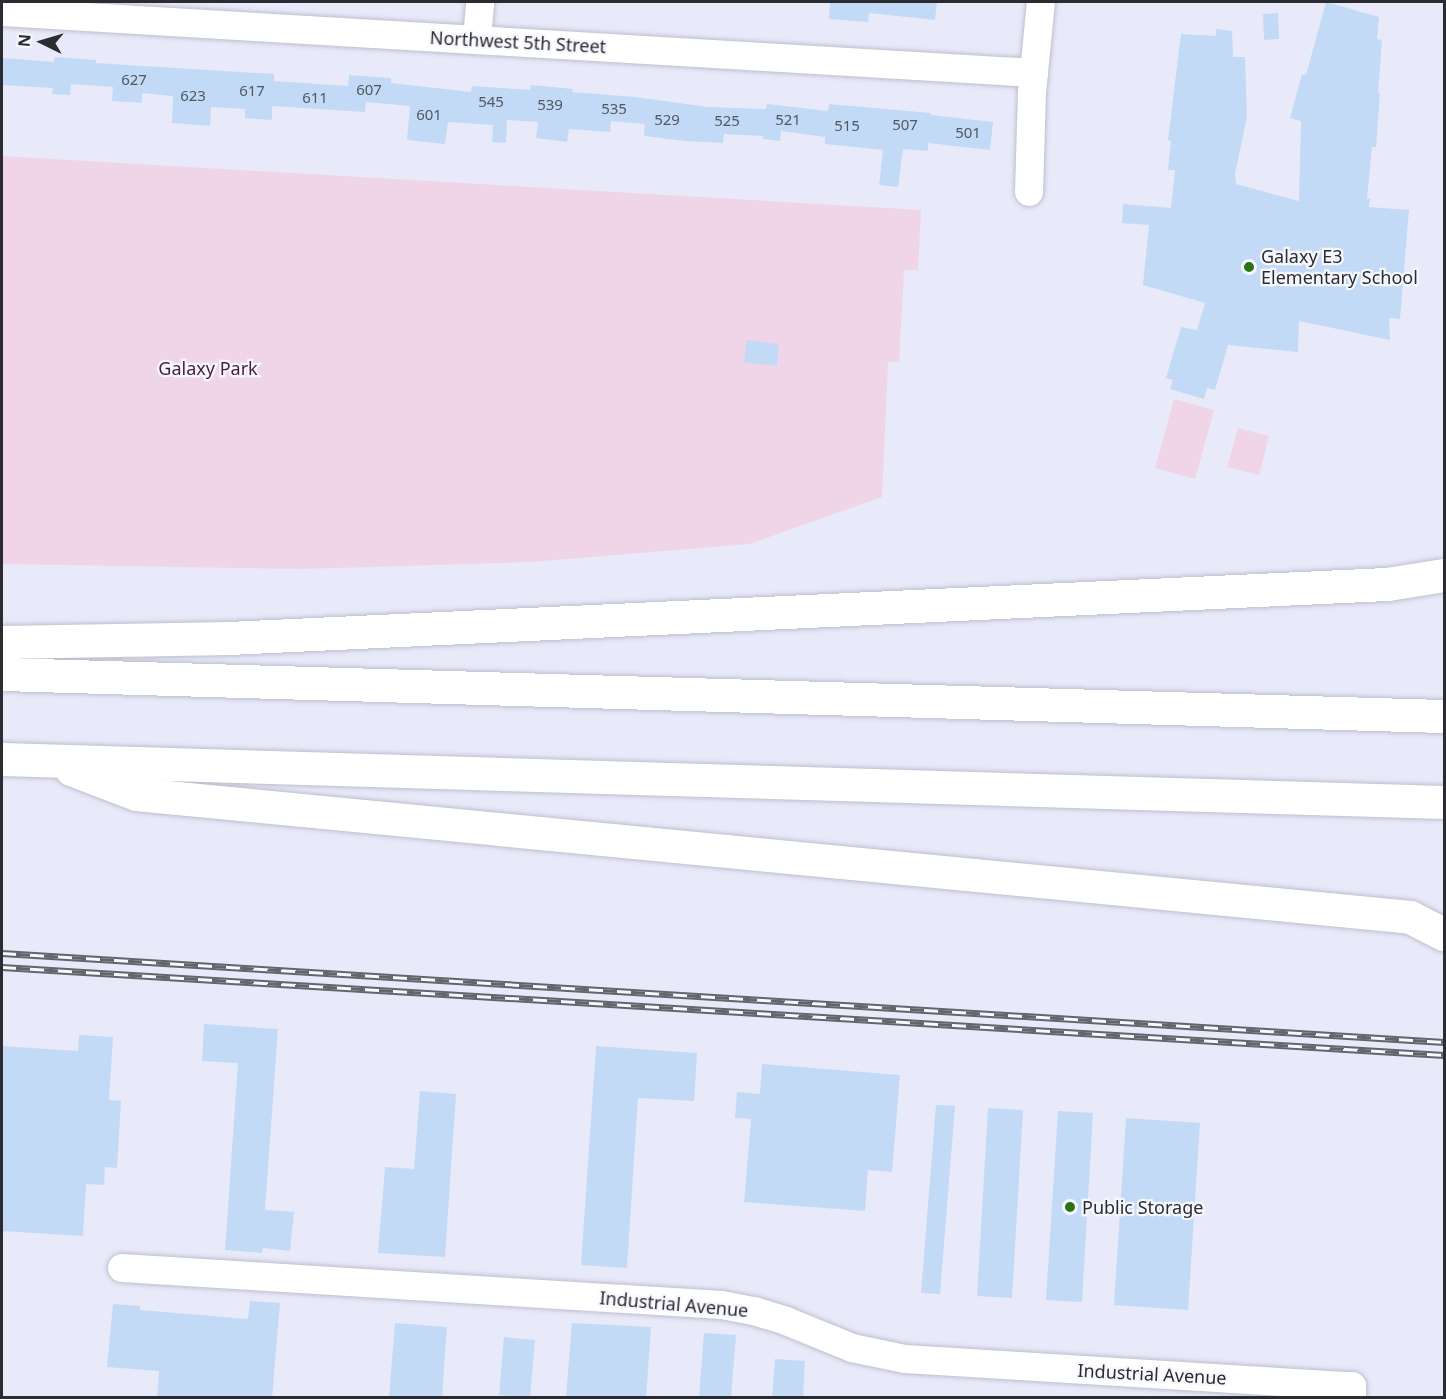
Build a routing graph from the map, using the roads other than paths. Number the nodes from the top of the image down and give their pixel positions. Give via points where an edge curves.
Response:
1 (480, 2) edge
2 (1041, 2) edge
3 (2, 12) edge
4 (477, 39) junction
5 (1034, 73) junction
6 (1029, 192) dead end
7 (1444, 575) edge
8 (1387, 584) junction
9 (1444, 589) edge
10 (2, 642) edge
11 (2, 674) edge
12 (1444, 716) edge
13 (2, 759) edge
14 (50, 760) junction
15 (1444, 802) edge
16 (1444, 912) edge
17 (1410, 917) junction
18 (1444, 934) edge
19 (122, 1268) dead end
20 (1352, 1398) edge

1 - 4 street
2 - 5 street
3 - 4 street, Northwest 5th Street
4 - 5 street, Northwest 5th Street
5 - 6 street
7 - 8 highway
8 - 9 highway
8 - 10 highway via 228,638
11 - 12 highway
13 - 14 highway
14 - 15 highway
14 - 17 highway via 136,795
16 - 17 highway via 1421,912
17 - 18 highway
19 - 20 street, Industrial Avenue via 722,1305 786,1321 852,1348 905,1359 1352,1386

